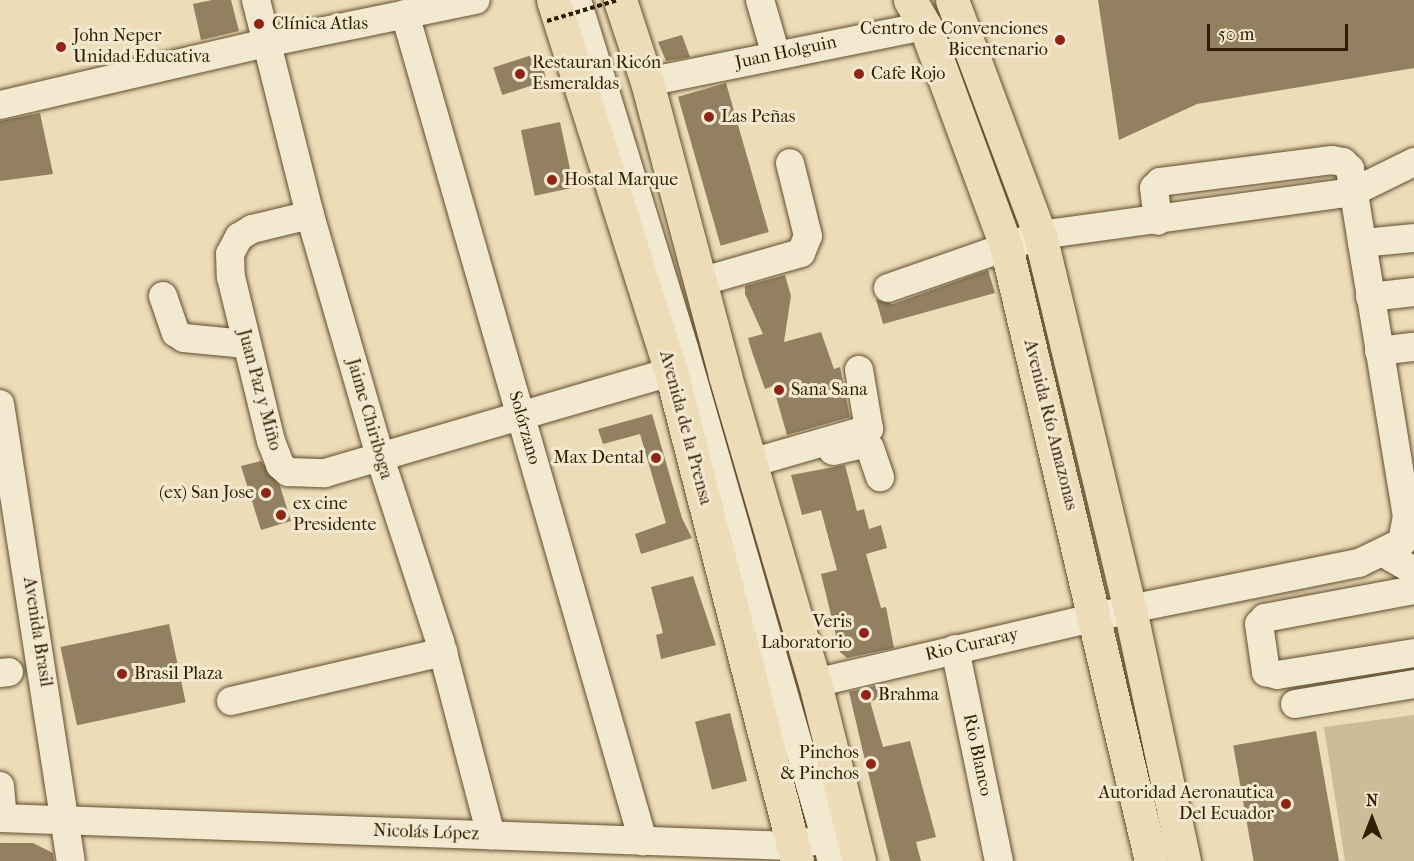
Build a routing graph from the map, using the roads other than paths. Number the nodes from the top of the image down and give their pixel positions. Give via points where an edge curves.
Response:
1 (256, 0) edge
2 (476, 0) edge
3 (577, 0) edge
4 (619, 0) edge
5 (760, 0) edge
6 (951, 0) edge
7 (550, 11) edge
8 (917, 13) edge
9 (405, 14) junction
10 (266, 42) junction
11 (776, 55) junction
12 (647, 82) junction
13 (0, 105) edge
14 (1414, 162) edge
15 (790, 163) dead end
16 (1353, 192) junction
17 (310, 215) junction
18 (1158, 221) junction
19 (1040, 235) junction
20 (1414, 238) edge
21 (1362, 243) junction
22 (1006, 246) junction
23 (700, 282) junction
24 (888, 288) dead end
25 (1414, 292) edge
26 (163, 296) dead end
27 (1370, 297) junction
28 (246, 344) junction
29 (1414, 347) edge
30 (1379, 351) junction
31 (859, 370) dead end
32 (671, 372) junction
33 (0, 404) edge
34 (1401, 405) edge
35 (520, 416) junction
36 (380, 458) junction
37 (1406, 458) edge
38 (752, 467) junction
39 (880, 477) dead end
40 (1411, 516) edge
41 (1385, 554) junction
42 (1414, 571) edge
43 (1414, 590) edge
44 (1130, 609) junction
45 (1096, 616) junction
46 (955, 649) junction
47 (442, 652) junction
48 (1414, 653) edge
49 (815, 683) junction
50 (1414, 684) edge
51 (231, 701) dead end
52 (1295, 704) dead end
53 (0, 786) edge
54 (2, 818) edge
55 (67, 820) junction
56 (491, 836) junction
57 (643, 841) junction
58 (818, 848) edge
59 (592, 850) edge
60 (71, 861) edge
61 (859, 861) edge
62 (999, 861) edge
63 (1151, 861) edge
64 (1184, 861) edge

1 - 10 street, Jaime Chiriboga
2 - 9 street
3 - 58 street via 684,348
4 - 12 main road, Avenida de la Prensa
5 - 11 street
6 - 19 main road, Avenida Río Amazonas
7 - 32 main road, Avenida de la Prensa
8 - 11 street, Juan Holguin
8 - 22 main road, Avenida Río Amazonas
9 - 10 street
9 - 35 street, Solórzano
10 - 13 street
10 - 17 street, Jaime Chiriboga
11 - 12 street, Juan Holguin
12 - 23 main road, Avenida de la Prensa
14 - 16 street
15 - 23 street via 808,236 801,252
16 - 18 street
16 - 18 street via 1350,169 1343,162 1332,160 1160,182 1154,188
16 - 21 street
17 - 28 street, Juan Paz y Miño via 252,229 232,246 231,277
17 - 36 street, Jaime Chiriboga
18 - 19 street
19 - 22 street
19 - 44 main road, Avenida Río Amazonas
20 - 21 street
21 - 27 street
22 - 24 street
22 - 45 main road, Avenida Río Amazonas
23 - 38 main road, Avenida de la Prensa
25 - 27 street
26 - 28 street via 176,333 184,338
27 - 30 street
28 - 36 street, Juan Paz y Miño via 271,441 280,465 288,472 325,473
29 - 30 street
30 - 34 street
31 - 38 street via 869,429
32 - 35 street, Juan Paz y Miño
32 - 58 main road, Avenida de la Prensa
33 - 55 street, Avenida Brasil
34 - 37 street
35 - 36 street, Juan Paz y Miño
35 - 57 street, Solórzano
36 - 47 street, Jaime Chiriboga
37 - 40 street
38 - 39 street via 864,444 870,448
38 - 49 main road, Avenida de la Prensa
40 - 41 street via 1402,542
41 - 42 street
41 - 44 street, Rio Curaray
43 - 48 street via 1265,618 1259,624 1266,672 1277,675
44 - 45 street, Rio Curaray
44 - 64 main road, Avenida Río Amazonas
45 - 46 street, Rio Curaray
45 - 63 main road, Avenida Río Amazonas
46 - 49 street, Rio Curaray
46 - 62 street, Rio Blanco
47 - 51 street
47 - 56 street, Jaime Chiriboga
49 - 58 main road, Avenida de la Prensa
50 - 52 street
53 - 54 street
54 - 55 street, Nicolás López
55 - 56 street, Nicolás López
55 - 60 street, Avenida Brasil
56 - 59 street, Nicolás López
57 - 58 street, Nicolás López
57 - 59 street, Nicolás López
58 - 61 main road, Avenida de la Prensa

